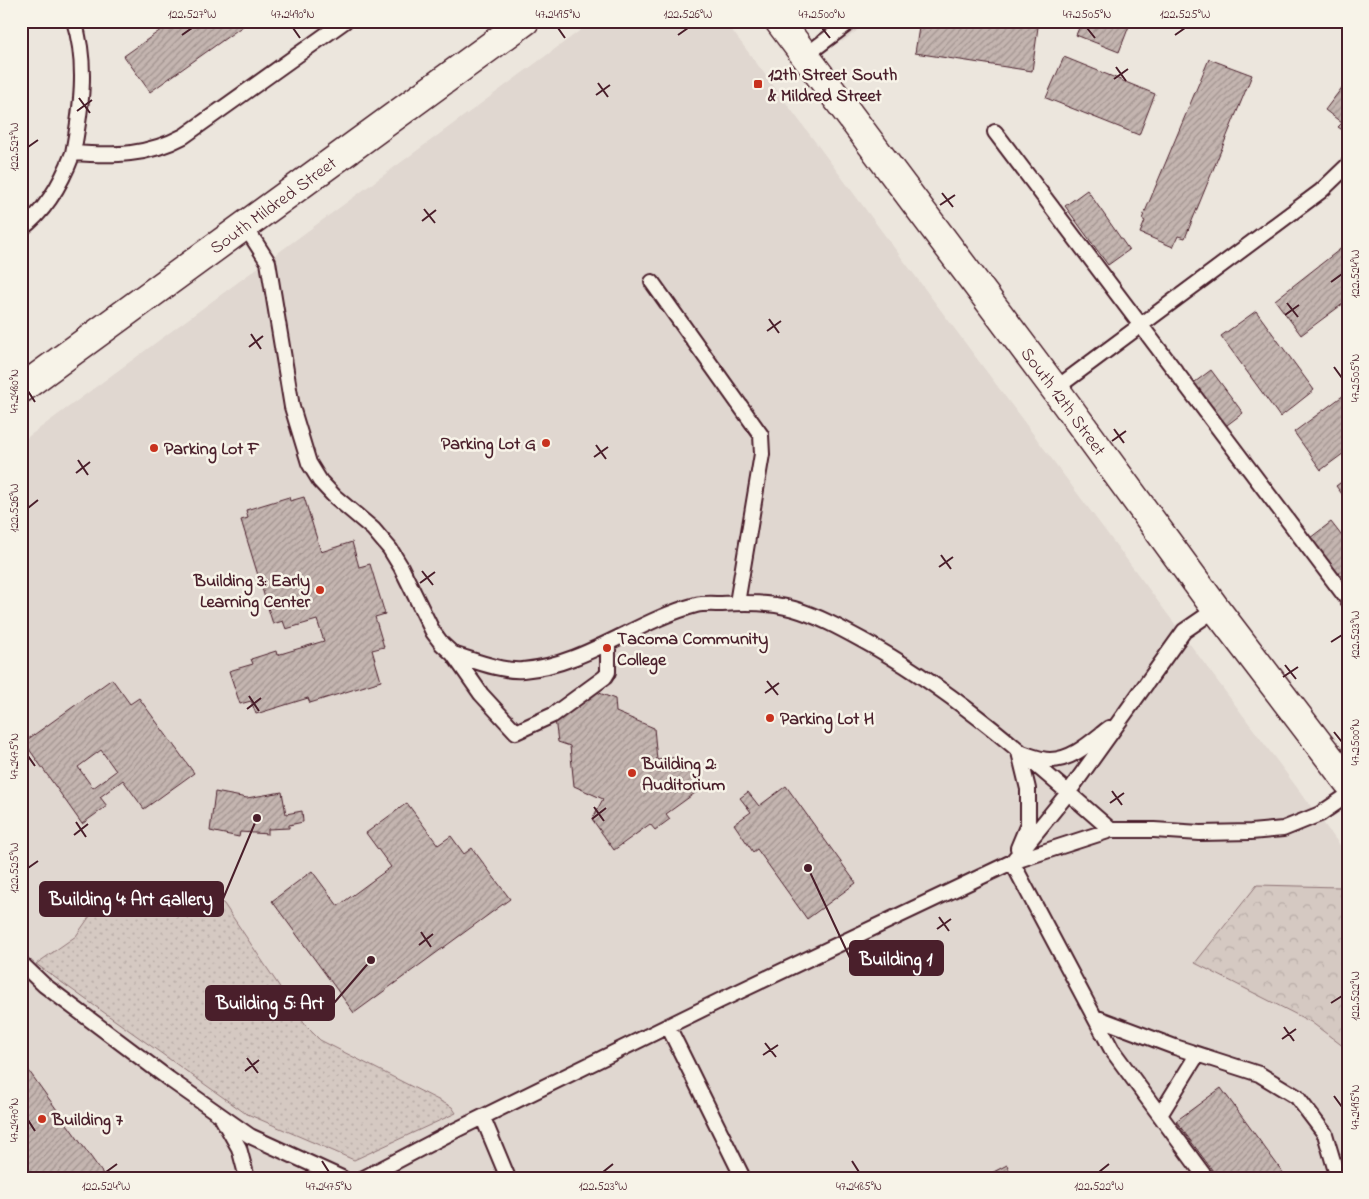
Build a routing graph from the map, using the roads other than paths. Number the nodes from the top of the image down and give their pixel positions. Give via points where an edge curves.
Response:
1 (74, 21) edge
2 (345, 21) edge
3 (525, 21) edge
4 (779, 21) edge
5 (851, 21) edge
6 (805, 56) junction
7 (995, 132) dead end
8 (73, 153) junction
9 (1348, 165) edge
10 (245, 226) junction
11 (21, 230) edge
12 (652, 282) dead end
13 (1140, 325) junction
14 (21, 389) edge
15 (1055, 389) junction
16 (1348, 600) edge
17 (736, 603) junction
18 (1216, 609) junction
19 (608, 643) junction
20 (453, 654) junction
21 (1121, 719) junction
22 (1019, 752) junction
23 (1348, 782) edge
24 (1068, 793) junction
25 (1348, 795) edge
26 (1111, 830) junction
27 (1012, 862) junction
28 (21, 963) edge
29 (1095, 1017) junction
30 (668, 1026) junction
31 (1197, 1054) junction
32 (1160, 1114) junction
33 (220, 1115) junction
34 (483, 1118) junction
35 (248, 1178) edge
36 (342, 1178) edge
37 (364, 1178) edge
38 (508, 1178) edge
39 (743, 1178) edge
40 (1206, 1178) edge
41 (1338, 1178) edge

1 - 8 lane via 80,39 82,69 81,107
2 - 8 lane via 169,145 147,152 108,156
3 - 10 main road, South Mildred Street
4 - 6 main road, South 12th Street
5 - 6 lane
6 - 15 main road, South 12th Street
7 - 13 lane
8 - 11 lane via 54,193
9 - 13 lane via 1322,191
10 - 14 main road, South Mildred Street
10 - 20 lane via 268,262 292,407 309,463 334,496 373,529 390,549 433,632
12 - 17 lane via 761,435 762,454
13 - 15 lane
13 - 16 lane
15 - 18 main road, South 12th Street
17 - 19 lane via 697,605
17 - 22 lane via 754,601 793,608 832,623 905,664
18 - 21 lane via 1184,631
18 - 23 main road, South 12th Street
19 - 20 lane via 554,665 521,670
19 - 20 lane via 608,672 605,677 553,715 516,732 481,694
21 - 22 lane via 1069,756 1051,760
21 - 24 lane
22 - 24 lane
22 - 27 lane via 1028,789 1028,824
24 - 26 lane
24 - 27 lane
25 - 26 lane via 1320,814 1283,829 1200,833
26 - 27 lane
27 - 29 lane
27 - 30 lane
28 - 33 lane via 44,985
29 - 31 lane
29 - 32 lane via 1112,1050
30 - 34 lane
30 - 39 lane
31 - 32 lane
31 - 41 lane via 1259,1074 1297,1097 1325,1134
32 - 40 lane
33 - 35 lane via 239,1148
33 - 36 lane via 250,1136
34 - 37 lane
34 - 38 lane

